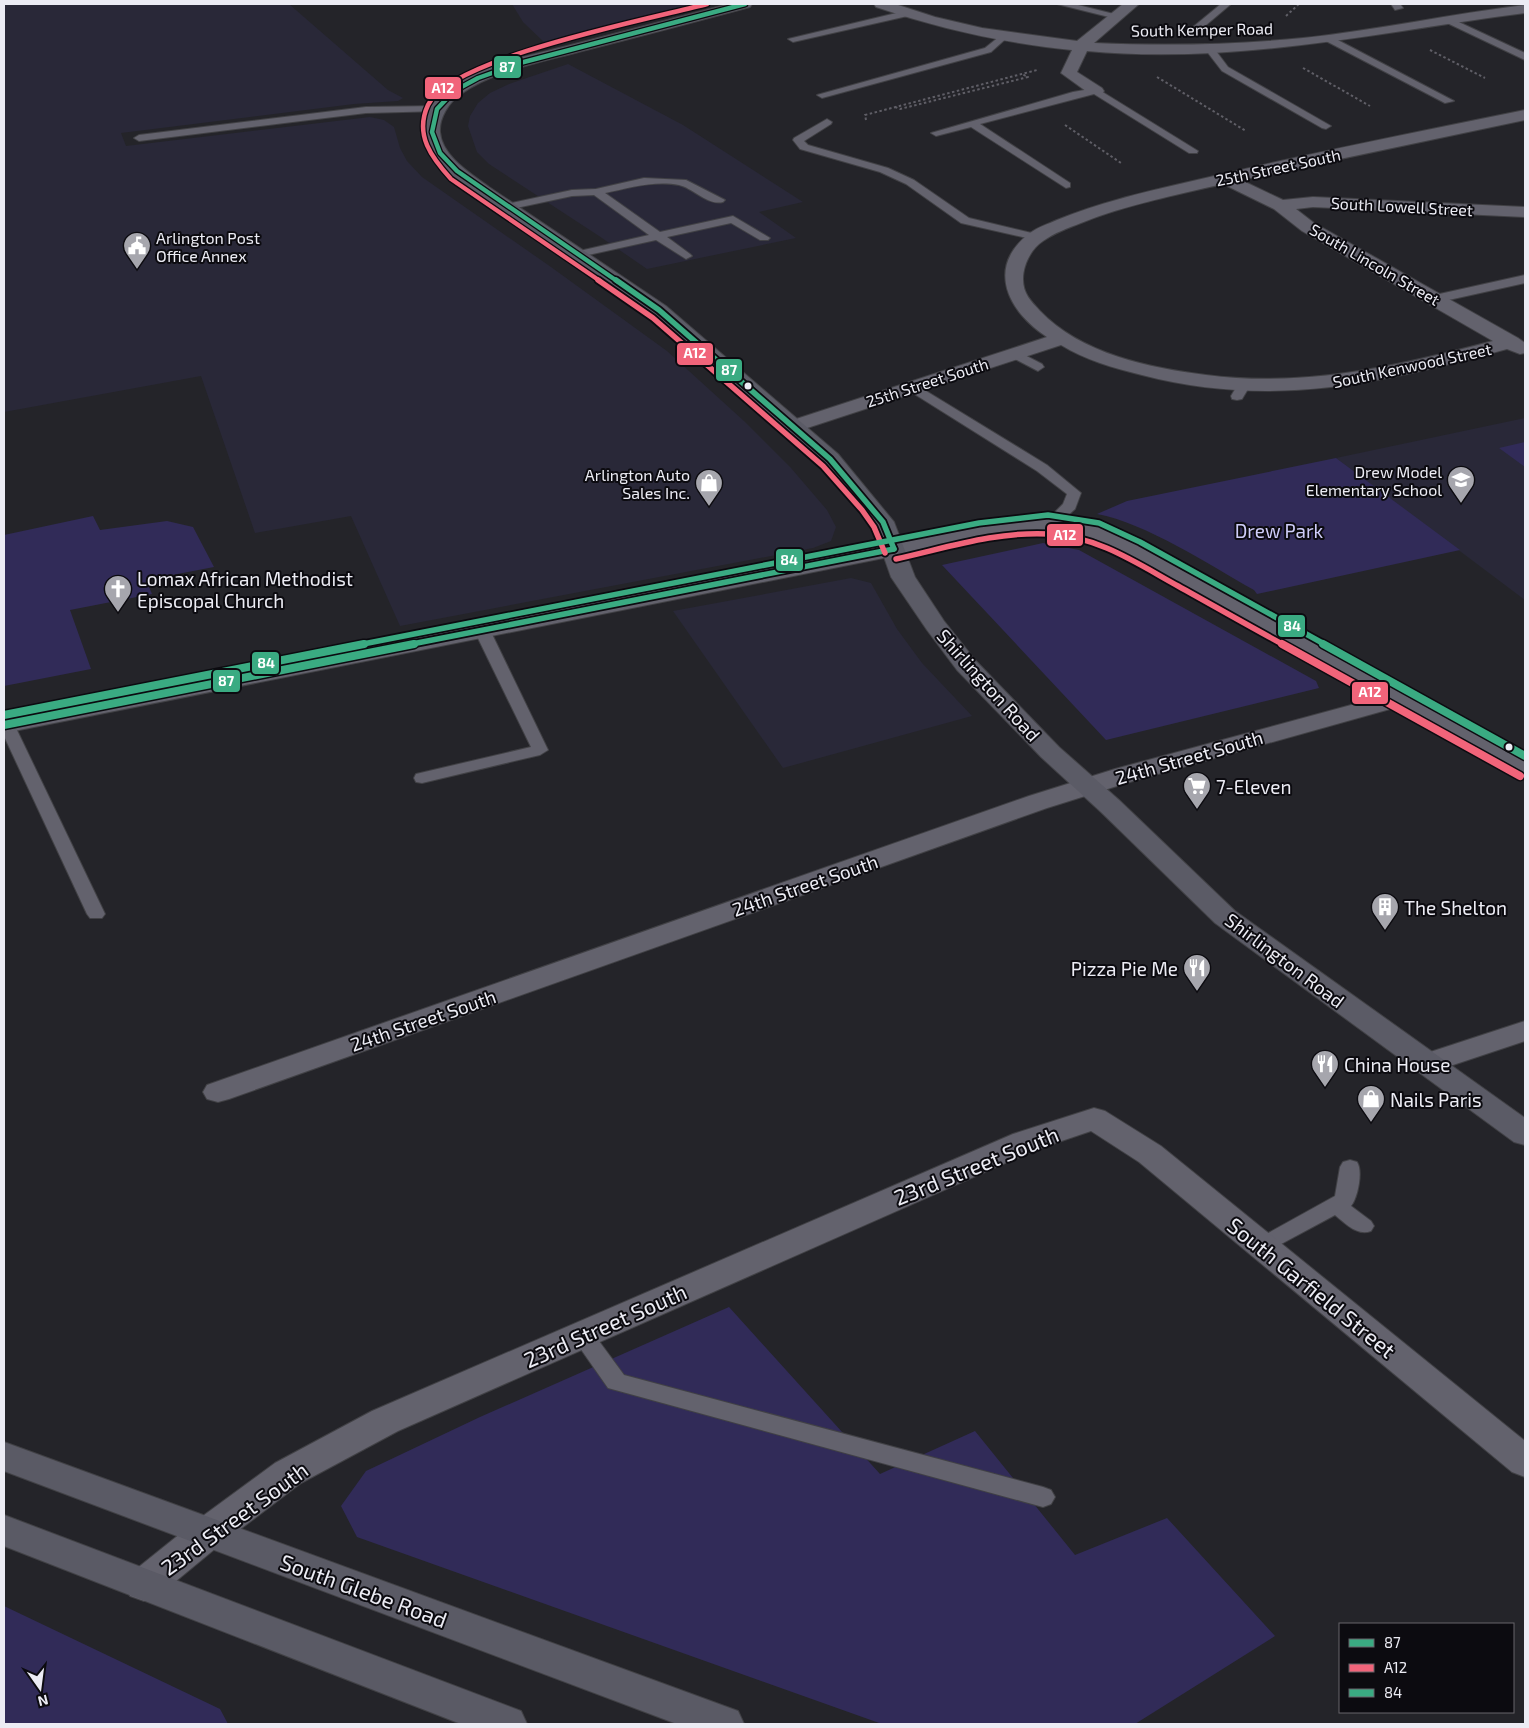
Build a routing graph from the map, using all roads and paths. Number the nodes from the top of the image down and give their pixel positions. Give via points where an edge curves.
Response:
1 (745, 4) edge
2 (881, 4) edge
3 (1062, 4) edge
4 (1132, 4) edge
5 (1226, 4) edge
6 (1299, 4) edge
7 (1525, 9) edge
8 (909, 13) junction
9 (1117, 16) junction
10 (1282, 20) dead end
11 (1448, 20) junction
12 (1190, 34) dead end
13 (1005, 35) junction
14 (793, 39) dead end
15 (1329, 39) junction
16 (1082, 45) junction
17 (1426, 48) dead end
18 (1210, 49) junction
19 (1525, 57) edge
20 (1301, 67) dead end
21 (1045, 68) dead end
22 (1022, 74) junction
23 (1154, 76) dead end
24 (1485, 78) dead end
25 (1096, 91) junction
26 (822, 95) dead end
27 (1449, 101) dead end
28 (1370, 106) dead end
29 (895, 107) junction
30 (437, 109) junction
31 (1525, 115) edge
32 (866, 120) dead end
33 (827, 122) dead end
34 (1061, 122) dead end
35 (972, 123) junction
36 (1326, 126) dead end
37 (1246, 131) dead end
38 (936, 133) dead end
39 (139, 138) dead end
40 (1193, 151) dead end
41 (1121, 162) dead end
42 (1224, 178) junction
43 (1066, 185) dead end
44 (596, 192) junction
45 (719, 200) dead end
46 (1280, 205) junction
47 (507, 207) junction
48 (1525, 212) edge
49 (657, 236) junction
50 (1036, 237) junction
51 (764, 238) dead end
52 (579, 254) junction
53 (686, 256) dead end
54 (1525, 279) edge
55 (1435, 299) junction
56 (1060, 339) junction
57 (1518, 347) edge
58 (1015, 354) junction
59 (1038, 367) dead end
60 (913, 387) junction
61 (794, 426) junction
62 (1050, 524) junction
63 (894, 549) junction
64 (482, 630) junction
65 (1399, 699) junction
66 (5, 724) edge
67 (1525, 768) edge
68 (422, 778) dead end
69 (1088, 786) junction
70 (96, 914) dead end
71 (1525, 1031) edge
72 (1426, 1064) junction
73 (218, 1092) dead end
74 (1094, 1118) joint
75 (1525, 1134) edge
76 (1350, 1168) dead end
77 (1336, 1205) junction
78 (1364, 1226) dead end
79 (1261, 1246) junction
80 (582, 1335) junction
81 (4, 1456) edge
82 (1525, 1462) edge
83 (1042, 1497) dead end
84 (4, 1530) edge
85 (209, 1532) junction
86 (144, 1585) junction
87 (507, 1724) edge
88 (724, 1724) edge

1 - 30 main road via 520,63 478,78 454,91
2 - 8 street, South Kemper Road
3 - 9 lane
4 - 9 street
5 - 12 lane
6 - 10 path
7 - 11 street, South Kemper Road
8 - 13 street, South Kemper Road
8 - 14 lane
9 - 16 street
11 - 15 street, South Kemper Road
11 - 19 lane
13 - 16 street, South Kemper Road
13 - 26 lane via 988,50
15 - 18 street, South Kemper Road
15 - 27 lane
16 - 18 street, South Kemper Road
16 - 25 street via 1069,73
17 - 24 path
18 - 36 lane via 1225,69
20 - 28 path
21 - 22 path
22 - 29 path
22 - 29 path via 1028,76 900,109
23 - 37 path
25 - 35 lane
25 - 40 lane
29 - 32 path via 865,115
30 - 39 lane via 366,110
30 - 47 main road, Shirlington Road via 432,132 440,153 457,171
31 - 42 street, 25th Street South
33 - 50 lane via 798,140 804,147 884,170 910,182 965,221
34 - 41 path
35 - 38 lane
35 - 43 lane
42 - 46 street, South Lincoln Street
42 - 50 street, 25th Street South via 1131,200 1074,219
44 - 45 lane via 644,181 682,182
44 - 47 lane via 572,193
44 - 49 lane
46 - 48 street, South Lowell Street via 1313,202
46 - 55 street, South Lincoln Street via 1308,227
47 - 52 main road, Shirlington Road
49 - 51 lane via 733,219
49 - 52 lane
49 - 53 lane
50 - 56 street, South Kenwood Street via 1017,258 1013,276 1015,295 1029,315
52 - 61 main road, Shirlington Road via 659,310
54 - 55 lane
55 - 57 street, South Lincoln Street
56 - 57 street, South Kenwood Street via 1104,358 1161,375 1241,390 1326,384
56 - 58 street, 25th Street South
58 - 59 lane
58 - 60 street, 25th Street South
60 - 61 street, 25th Street South
60 - 62 lane via 1042,468 1074,493 1070,506
61 - 63 main road, Shirlington Road via 830,459 870,504 883,522
62 - 63 street via 1004,528
62 - 65 street via 1093,532 1136,550
63 - 64 street
63 - 69 main road, Shirlington Road via 904,577 935,626 966,666
64 - 66 street
64 - 68 lane via 540,750
65 - 67 street
65 - 69 street, 24th Street South
66 - 70 lane
69 - 72 main road, Shirlington Road via 1226,918
69 - 73 street, 24th Street South
71 - 72 street
72 - 75 main road, Shirlington Road
74 - 79 street, South Garfield Street via 1150,1154
74 - 80 street, 23rd Street South via 1024,1142
76 - 77 lane via 1345,1200
77 - 78 lane
77 - 79 lane
79 - 82 street, South Garfield Street
80 - 83 lane via 616,1382
80 - 85 street, 23rd Street South via 385,1421 288,1473
81 - 85 main road, South Glebe Road
84 - 86 main road
85 - 86 street, 23rd Street South
85 - 88 main road, South Glebe Road
86 - 87 main road

